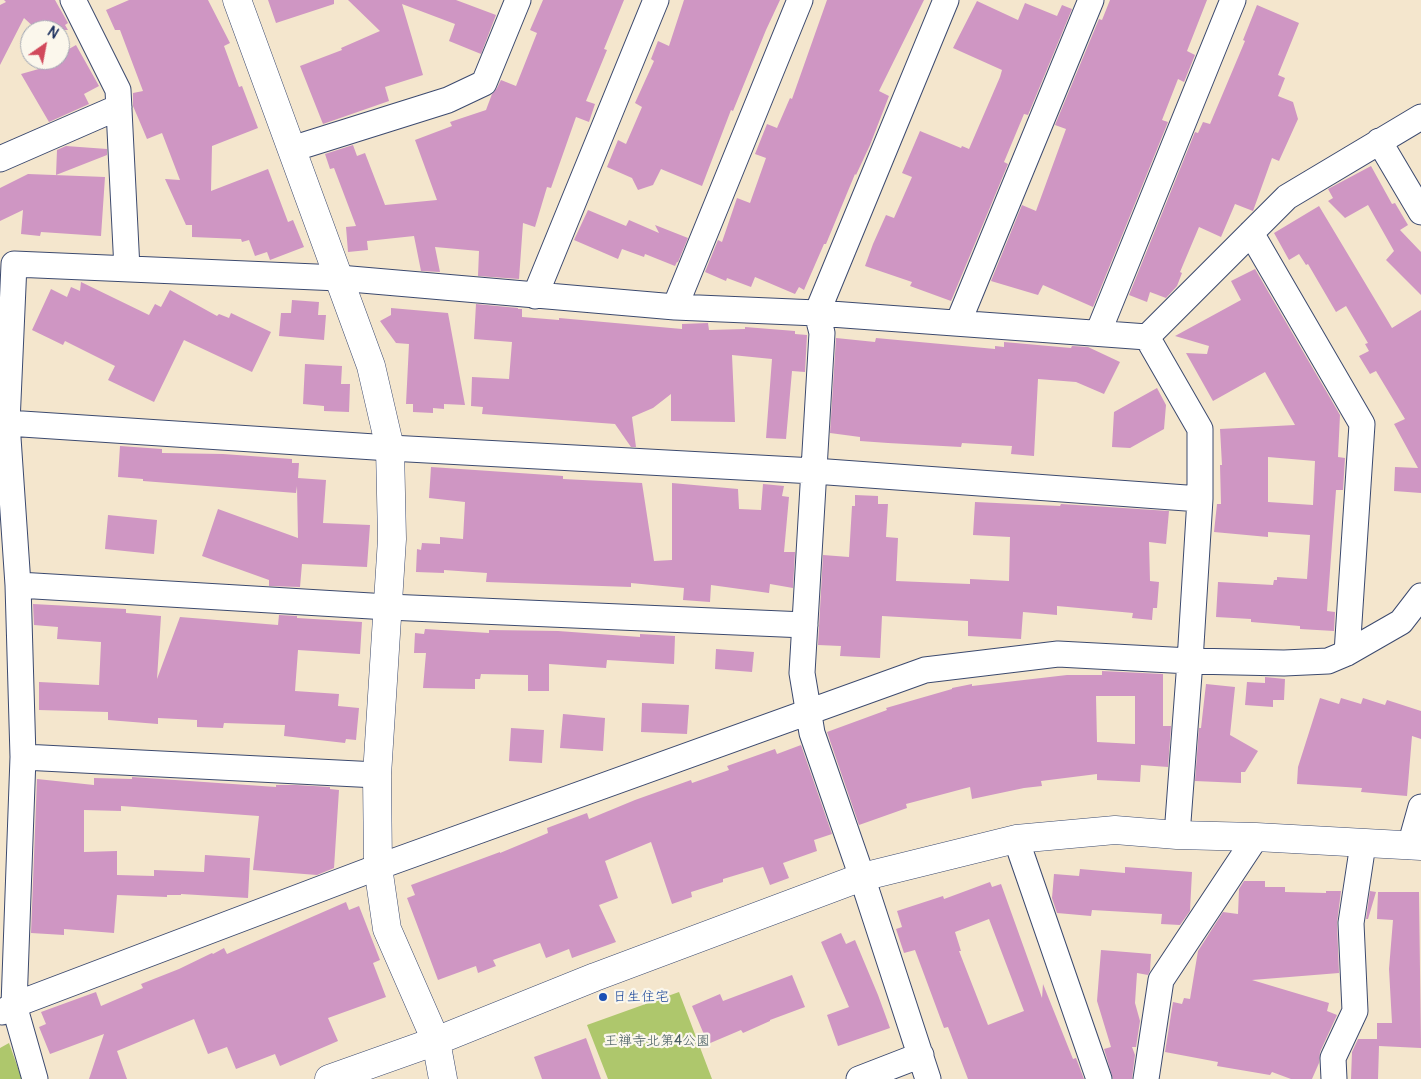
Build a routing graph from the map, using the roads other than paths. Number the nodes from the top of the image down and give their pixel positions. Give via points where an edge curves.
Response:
1 (73, 0) edge
2 (237, 0) edge
3 (518, 0) edge
4 (656, 0) edge
5 (800, 0) edge
6 (946, 0) edge
7 (1090, 0) edge
8 (1233, 0) edge
9 (119, 107) junction
10 (1421, 117) edge
11 (1379, 141) junction
12 (292, 149) junction
13 (0, 159) edge
14 (1421, 212) edge
15 (1251, 233) junction
16 (127, 269) junction
17 (339, 278) junction
18 (534, 296) junction
19 (675, 307) junction
20 (817, 313) junction
21 (958, 323) junction
22 (1098, 333) junction
23 (1147, 337) junction
24 (7, 423) junction
25 (390, 448) junction
26 (814, 471) junction
27 (1200, 499) junction
28 (18, 585) junction
29 (1421, 596) edge
30 (388, 607) junction
31 (805, 625) junction
32 (1347, 654) junction
33 (1190, 661) junction
34 (809, 713) junction
35 (23, 757) junction
36 (377, 775) junction
37 (1421, 808) edge
38 (1177, 835) junction
39 (1256, 837) junction
40 (1016, 839) junction
41 (1363, 844) junction
42 (1415, 846) edge
43 (378, 867) junction
44 (862, 877) junction
45 (7, 1009) edge
46 (436, 1041) junction
47 (921, 1055) junction
48 (35, 1079) edge
49 (329, 1079) edge
50 (443, 1079) edge
51 (859, 1079) edge
52 (928, 1079) edge
53 (1099, 1079) edge
54 (1146, 1079) edge
55 (1334, 1079) edge

1 - 9 street via 118,90
2 - 12 street
3 - 12 street via 484,83 448,100
4 - 18 street
5 - 19 street
6 - 20 street
7 - 21 street
8 - 22 street
9 - 13 street
9 - 16 street
10 - 11 street
11 - 14 street
11 - 15 street via 1287,197
12 - 17 street
15 - 23 street
15 - 32 street via 1362,424
16 - 17 street
16 - 24 street via 14,264
17 - 18 street
17 - 25 street via 371,366
18 - 19 street
19 - 20 street
20 - 21 street
20 - 26 street via 822,333
21 - 22 street
22 - 23 street
23 - 27 street via 1200,429
24 - 25 street
24 - 28 street
25 - 26 street
25 - 30 street via 392,539
26 - 27 street
26 - 31 street
27 - 33 street
28 - 30 street
28 - 35 street
29 - 32 street via 1401,622
30 - 31 street
30 - 36 street
31 - 34 street via 802,674
32 - 33 street via 1328,660 1284,663
33 - 34 street via 1058,654 925,670
33 - 38 street
34 - 43 street
34 - 44 street via 812,733
35 - 36 street
35 - 45 street
36 - 43 street
37 - 42 street
38 - 39 street
38 - 40 street via 1116,830
39 - 41 street
39 - 54 street via 1161,980
40 - 44 street
40 - 53 street
41 - 42 street
41 - 55 street via 1351,923 1355,1011 1333,1058
43 - 45 street
43 - 46 street via 387,929
44 - 46 street
44 - 47 street
45 - 48 street
46 - 49 street
46 - 50 street
47 - 51 street
47 - 52 street

